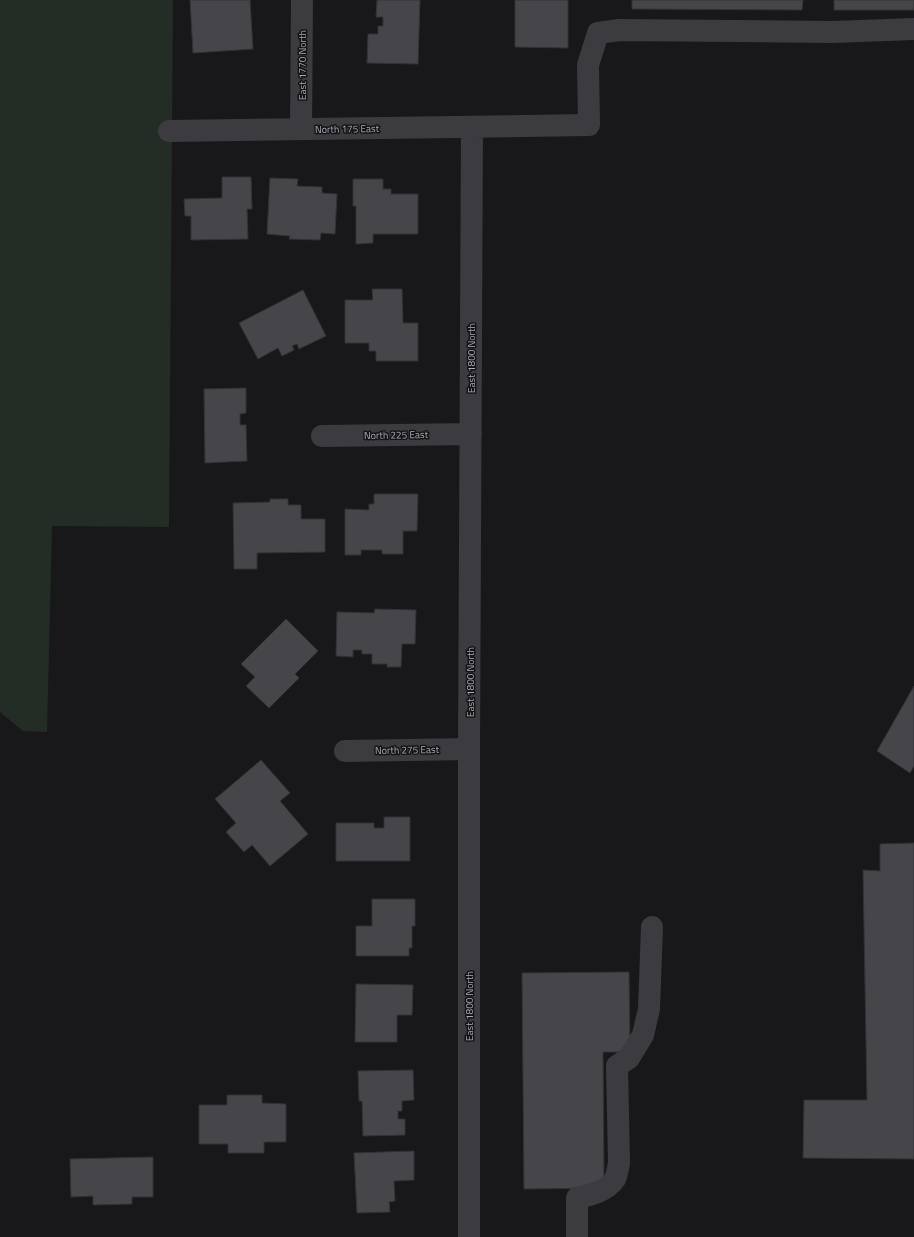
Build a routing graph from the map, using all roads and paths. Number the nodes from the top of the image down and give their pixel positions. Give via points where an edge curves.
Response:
1 (302, 0) edge
2 (914, 29) edge
3 (472, 127) junction
4 (301, 129) junction
5 (168, 131) dead end
6 (471, 434) junction
7 (322, 436) dead end
8 (469, 748) junction
9 (345, 751) dead end
10 (652, 927) dead end
11 (469, 1237) edge
12 (577, 1237) edge

1 - 4 street, East 1770 North
2 - 3 street, North 175 East via 833,32 619,30 598,33 588,65 589,125
3 - 4 street, North 175 East
3 - 6 street, East 1800 North
4 - 5 street, North 175 East
6 - 7 street, North 225 East
6 - 8 street, East 1800 North
8 - 9 street, North 275 East
8 - 11 street, East 1800 North
10 - 12 street via 649,1009 643,1035 629,1058 617,1066 619,1163 616,1178 605,1189 577,1198

